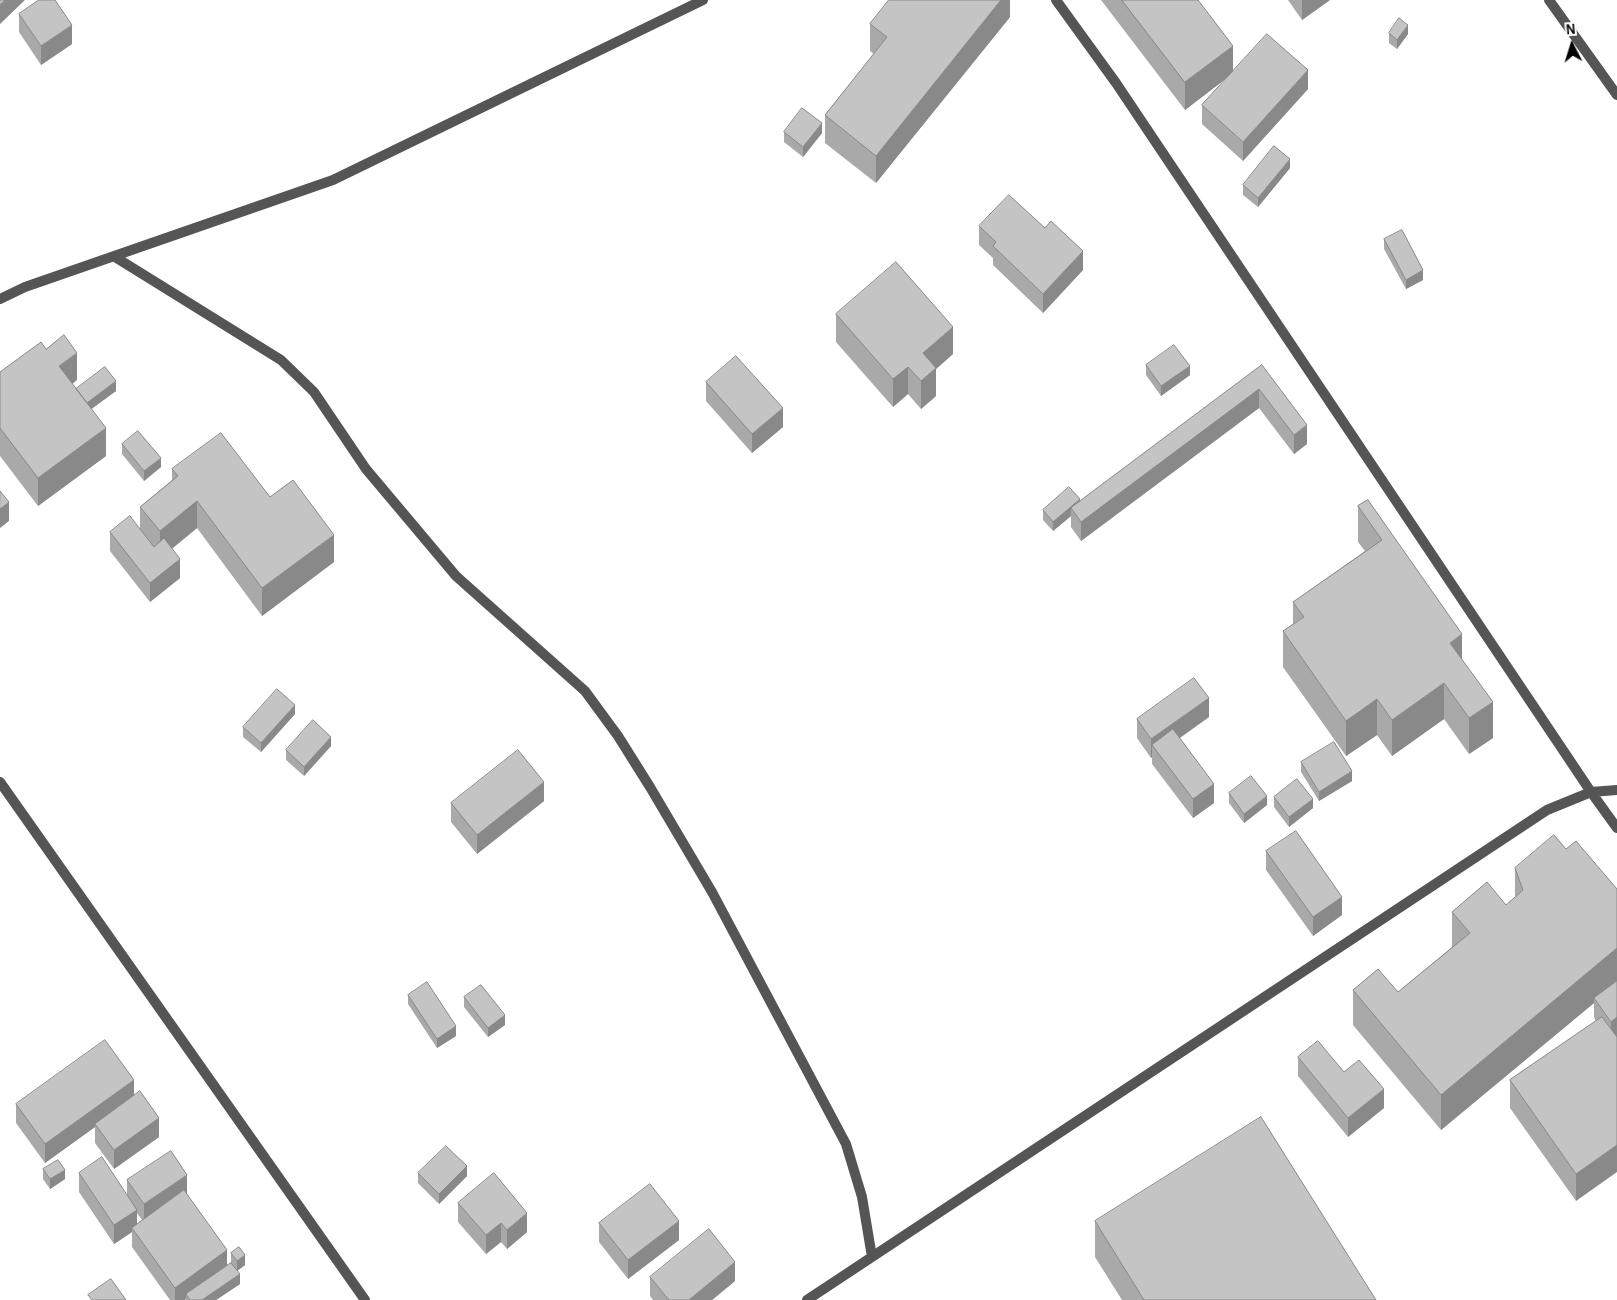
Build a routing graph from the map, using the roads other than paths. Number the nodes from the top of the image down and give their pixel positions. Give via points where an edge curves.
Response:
1 (703, 0) edge
2 (1056, 0) edge
3 (1549, 0) edge
4 (1617, 95) edge
5 (115, 256) junction
6 (0, 299) edge
7 (0, 782) edge
8 (1617, 790) edge
9 (1591, 792) junction
10 (1617, 828) edge
11 (872, 1257) junction
12 (365, 1300) edge
13 (807, 1300) edge

1 - 5 street via 333,180
2 - 9 street via 1116,83
3 - 4 street
5 - 6 street
5 - 11 street via 281,360 314,392 366,469 456,576 585,692 618,736 712,892 846,1144 862,1197
7 - 12 street
8 - 9 street
9 - 10 street
9 - 11 street via 1547,810 1499,841
11 - 13 street

